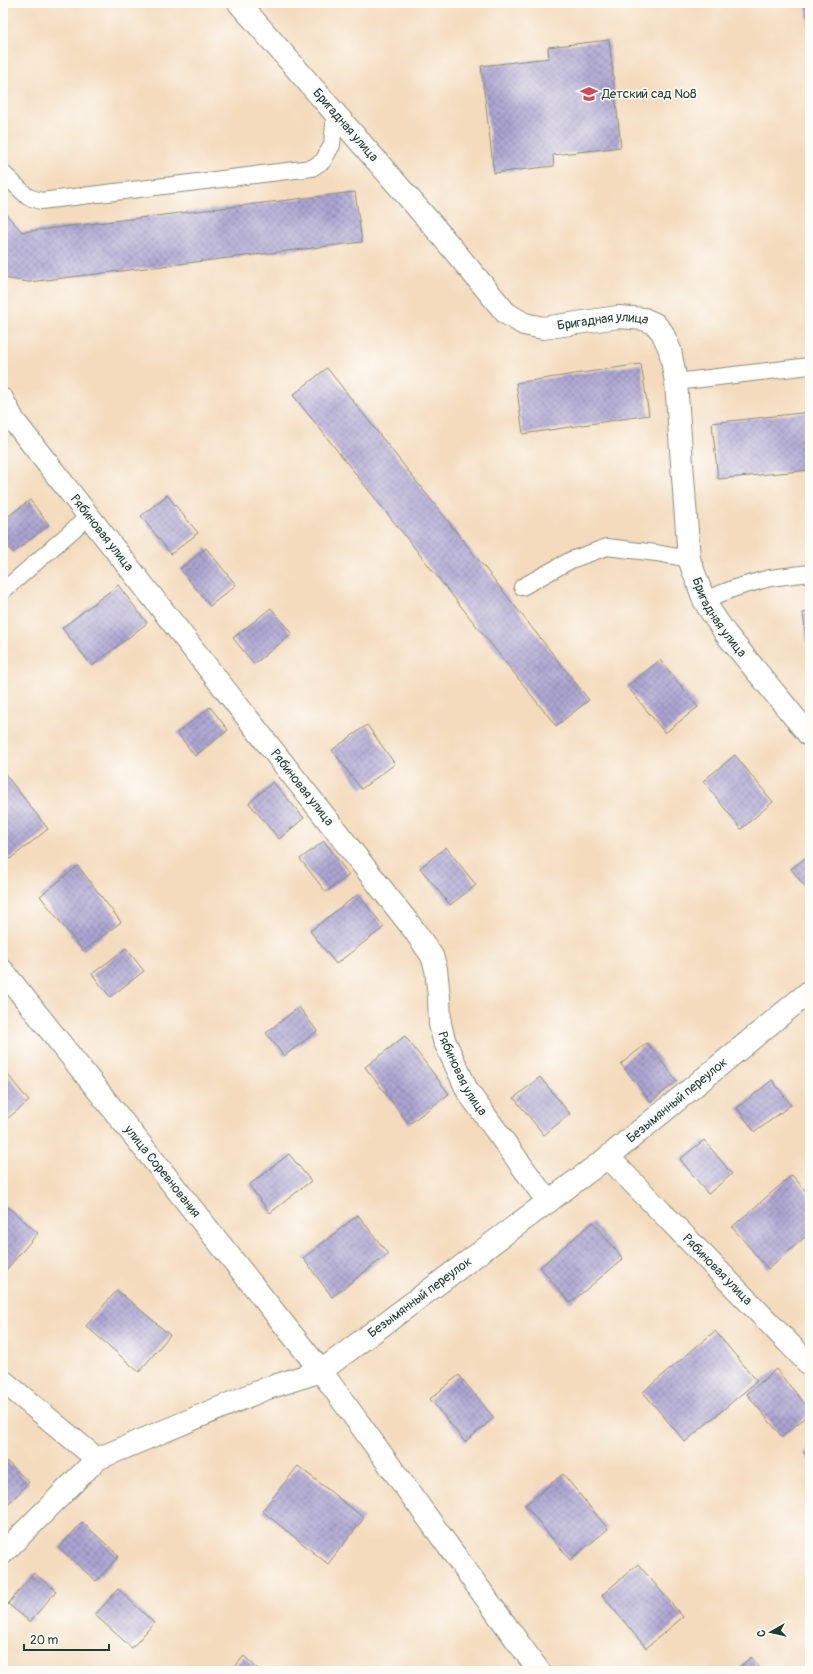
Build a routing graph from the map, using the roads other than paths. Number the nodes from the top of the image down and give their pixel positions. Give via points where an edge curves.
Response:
1 (239, 3) edge
2 (335, 114) junction
3 (3, 173) edge
4 (810, 366) edge
5 (676, 382) junction
6 (3, 400) edge
7 (89, 516) junction
8 (689, 560) junction
9 (810, 573) edge
10 (522, 588) dead end
11 (3, 591) edge
12 (704, 600) junction
13 (810, 736) edge
14 (3, 971) edge
15 (810, 991) edge
16 (608, 1157) junction
17 (548, 1202) junction
18 (810, 1365) edge
19 (321, 1371) junction
20 (3, 1380) edge
21 (96, 1459) junction
22 (3, 1553) edge
23 (539, 1671) edge

1 - 2 street, Бригадная улица
2 - 3 lane via 332,145 323,161 312,168 42,201 28,197
2 - 5 street, Бригадная улица via 506,313 524,324 543,328 618,318 644,319 655,324 662,332 670,350
4 - 5 lane
5 - 8 street, Бригадная улица
6 - 7 street, Рябиновая улица via 14,421
7 - 11 lane
7 - 17 street, Рябиновая улица via 432,956 436,969 442,1032 468,1092
8 - 10 lane via 607,547 571,560
8 - 12 street, Бригадная улица
9 - 12 lane via 770,578
12 - 13 street, Бригадная улица via 726,634
14 - 19 street, улица Соревнования
15 - 16 street, Безымянный переулок
16 - 17 street, Безымянный переулок
16 - 18 street, Рябиновая улица
17 - 19 street, Безымянный переулок
19 - 21 street, Безымянный переулок via 264,1389
19 - 23 street, улица Соревнования
20 - 21 street
21 - 22 street, Безымянный переулок

